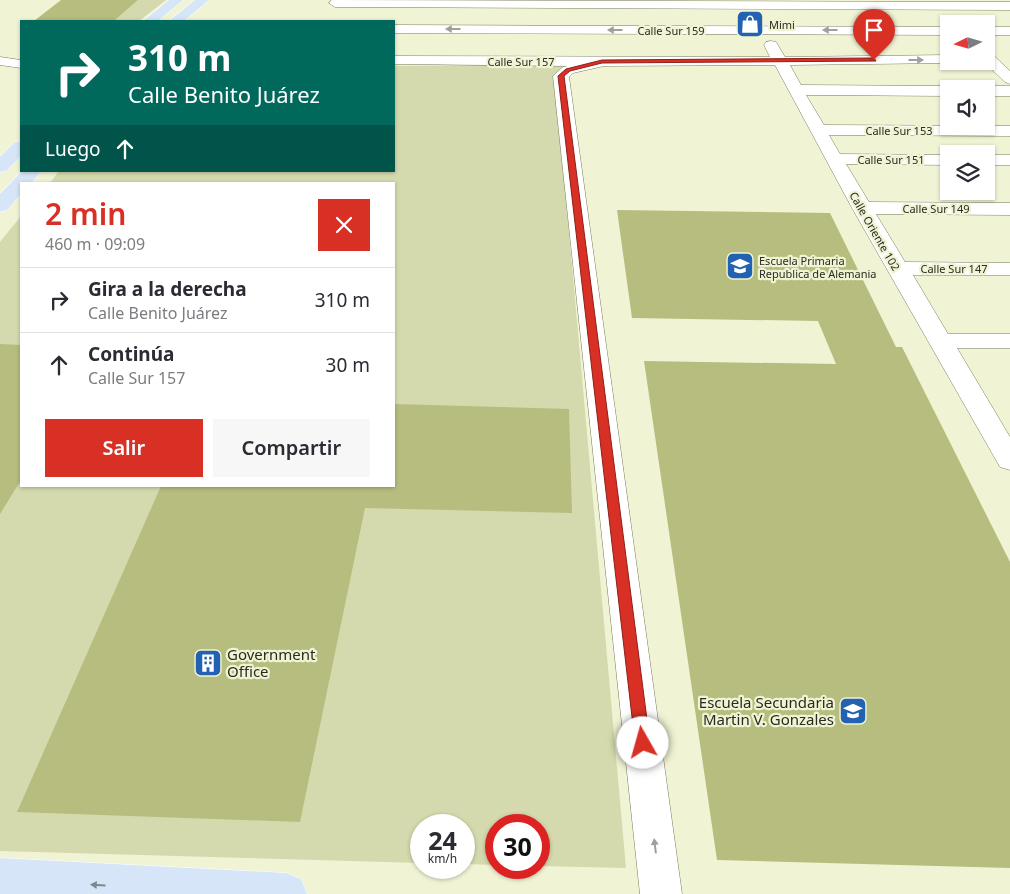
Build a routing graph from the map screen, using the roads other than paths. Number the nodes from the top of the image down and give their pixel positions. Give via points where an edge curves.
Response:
1 (177, 0) edge
2 (203, 0) edge
3 (746, 2) edge
4 (929, 3) edge
5 (334, 6) edge
6 (1010, 6) edge
7 (942, 15) edge
8 (151, 20) edge
9 (177, 20) edge
10 (395, 29) edge
11 (762, 30) junction
12 (940, 31) edge
13 (995, 31) edge
14 (1010, 31) edge
15 (0, 50) edge
16 (20, 53) edge
17 (995, 58) edge
18 (1010, 59) edge
19 (395, 60) edge
20 (779, 60) junction
21 (940, 60) edge
22 (0, 61) edge
23 (602, 62) junction
24 (20, 64) edge
25 (995, 65) edge
26 (1010, 79) edge
27 (795, 90) junction
28 (940, 91) edge
29 (995, 91) edge
30 (1010, 91) edge
31 (817, 130) junction
32 (1010, 131) edge
33 (20, 147) edge
34 (834, 159) junction
35 (940, 160) edge
36 (995, 160) edge
37 (1010, 160) edge
38 (0, 167) edge
39 (31, 172) edge
40 (22, 182) edge
41 (20, 184) edge
42 (0, 206) edge
43 (862, 208) junction
44 (1010, 209) edge
45 (897, 268) junction
46 (1010, 269) edge
47 (941, 341) junction
48 (1010, 341) edge
49 (1002, 433) edge
50 (1010, 460) edge
51 (0, 879) edge
52 (144, 891) edge
53 (286, 894) edge
54 (661, 894) edge

1 - 8 main road
2 - 9 main road
3 - 4 street
3 - 5 street
3 - 11 street, Calle Oriente 102
4 - 6 street
4 - 7 street
11 -> 10 street, Calle Sur 159
12 -> 11 street, Calle Sur 159
11 - 20 street, Calle Oriente 102
13 - 14 street
15 - 16 street
17 - 18 street
19 - 23 street, Calle Sur 157
20 -> 21 street, Calle Sur 157
20 - 23 street, Calle Sur 157
20 - 27 street, Calle Oriente 102
22 - 24 street
54 -> 23 street via 561,76 568,70
25 - 26 street
27 - 28 street
27 - 31 street, Calle Oriente 102
29 - 30 street
31 - 32 street, Calle Sur 153
31 - 34 street, Calle Oriente 102
33 - 38 main road
34 - 35 street, Calle Sur 151
34 - 43 street, Calle Oriente 102
36 - 37 street
39 - 40 main road
41 - 42 main road
43 - 44 street, Calle Sur 149
43 - 45 street, Calle Oriente 102
45 - 46 street, Calle Sur 147
45 - 47 street, Calle Oriente 102
47 - 48 street
47 - 49 street, Calle Oriente 102
49 - 50 street, Calle Oriente 102
52 -> 51 main road
52 - 53 main road

